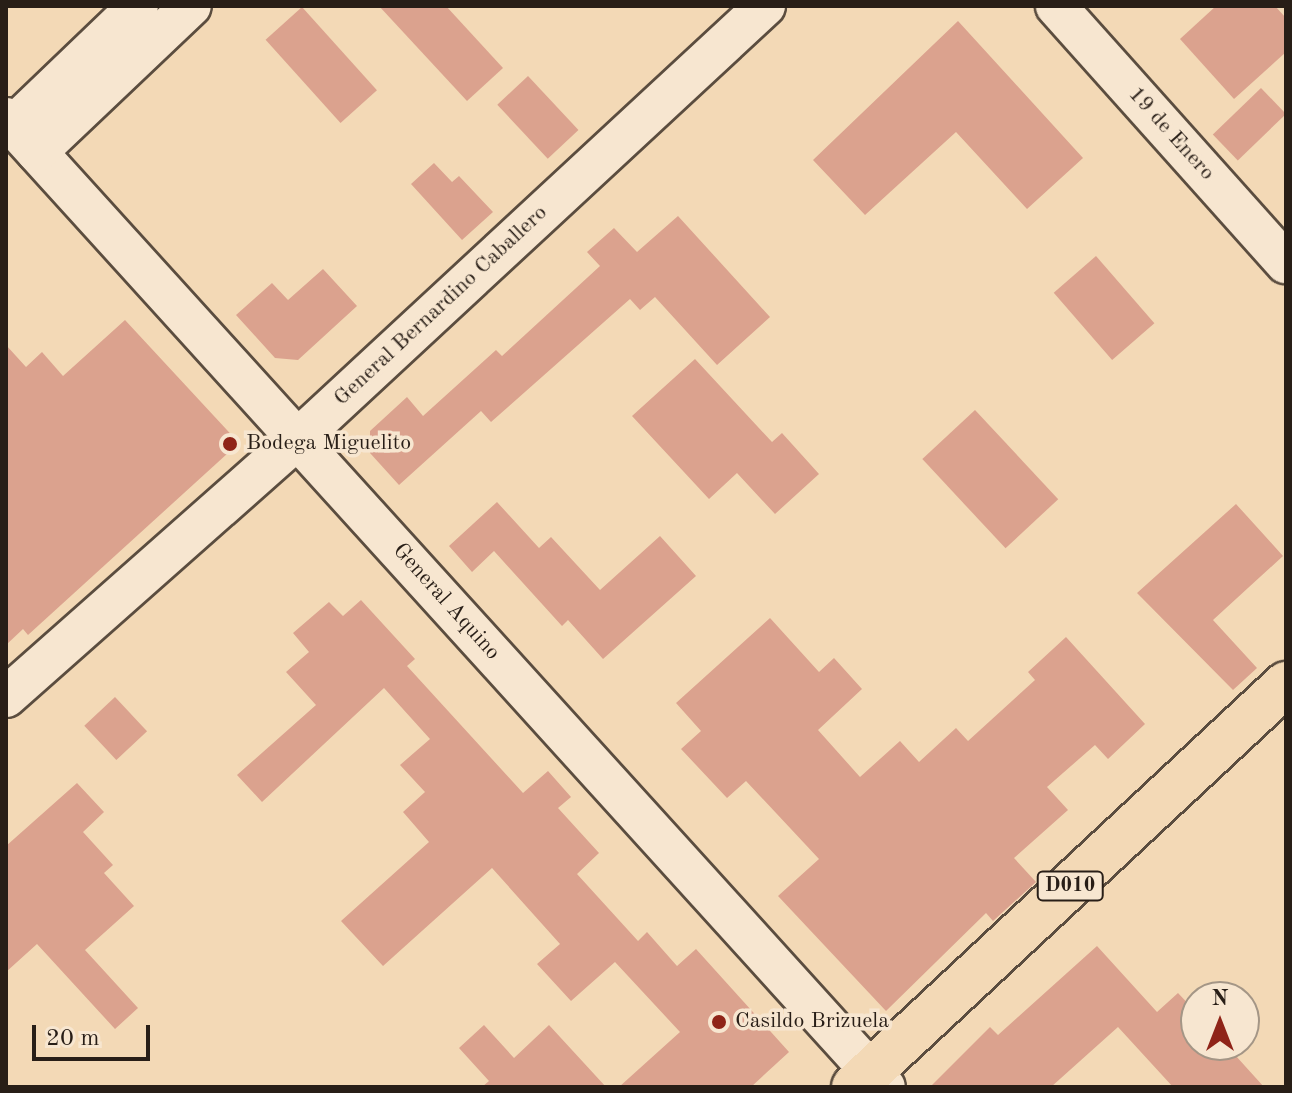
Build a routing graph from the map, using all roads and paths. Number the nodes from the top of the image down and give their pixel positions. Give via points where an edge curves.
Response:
1 (138, 6) edge
2 (191, 6) edge
3 (765, 6) edge
4 (1056, 6) edge
5 (19, 132) edge
6 (1286, 263) edge
7 (298, 439) junction
8 (1286, 684) edge
9 (6, 697) edge
10 (870, 1082) edge

1 - 5 street
2 - 5 street
3 - 7 street, General Bernardino Caballero
4 - 6 street, 19 de Enero
5 - 7 street, General Aquino
7 - 9 street, General Bernardino Caballero
7 - 10 street, General Aquino
8 - 10 main road, D010

